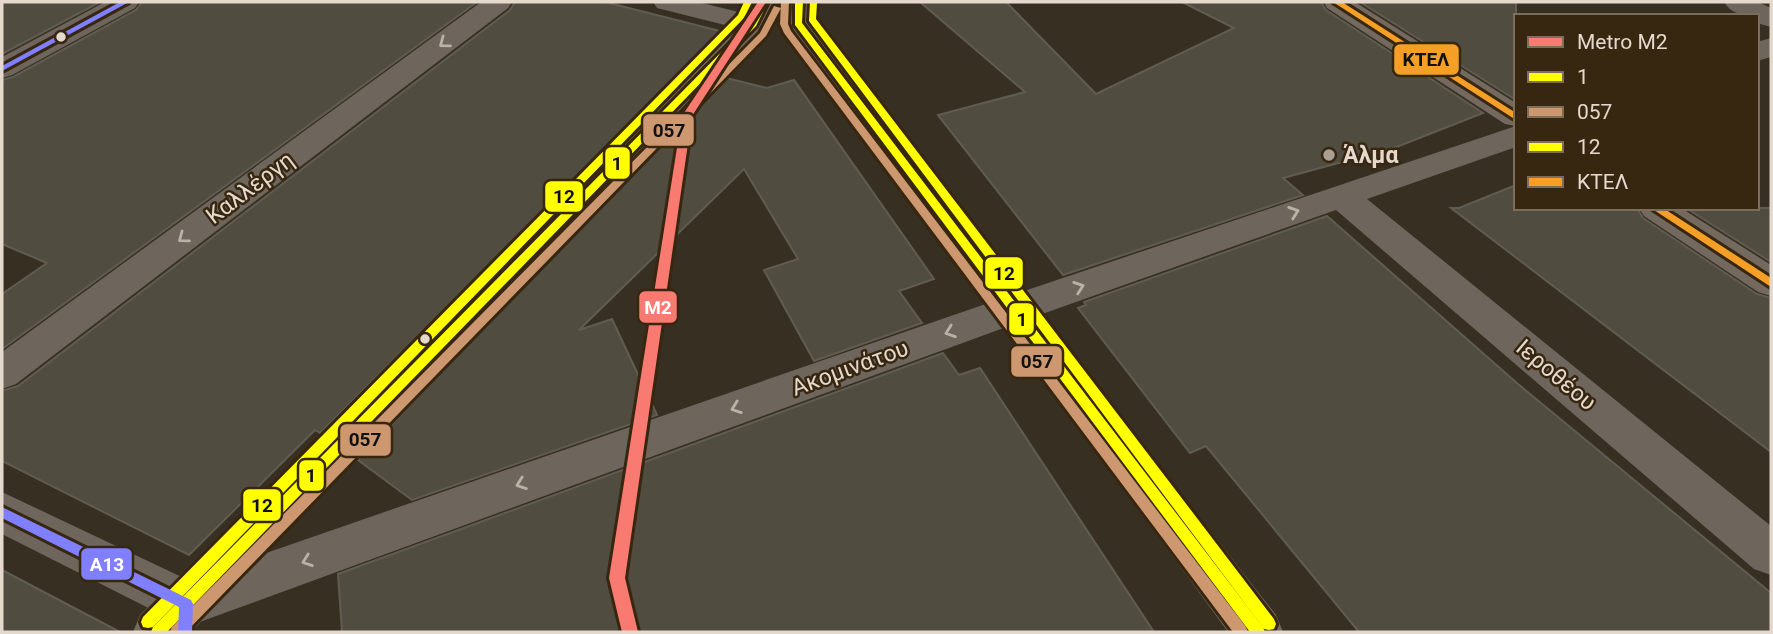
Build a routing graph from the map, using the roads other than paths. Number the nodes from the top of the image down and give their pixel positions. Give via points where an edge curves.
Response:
1 (125, 2) edge
2 (498, 2) edge
3 (667, 2) edge
4 (799, 2) edge
5 (1337, 2) edge
6 (1737, 2) edge
7 (759, 13) edge
8 (1771, 19) edge
9 (2, 69) edge
10 (1514, 116) edge
11 (1514, 137) edge
12 (1341, 196) junction
13 (1659, 210) edge
14 (1771, 283) edge
15 (1014, 309) junction
16 (2, 373) edge
17 (2, 512) edge
18 (1771, 554) edge
19 (176, 623) edge
20 (1258, 632) edge

1 - 9 street
2 -> 16 street, Καλλέργη
3 - 7 street
4 - 15 main road via 798,23
5 - 10 main road
6 - 8 street
7 - 19 main road
11 - 12 street, Ακομινάτου
15 -> 12 street, Ακομινάτου
12 - 18 street, Ιεροθέου
13 - 14 main road
15 -> 19 street, Ακομινάτου
15 - 20 main road
17 - 19 street

